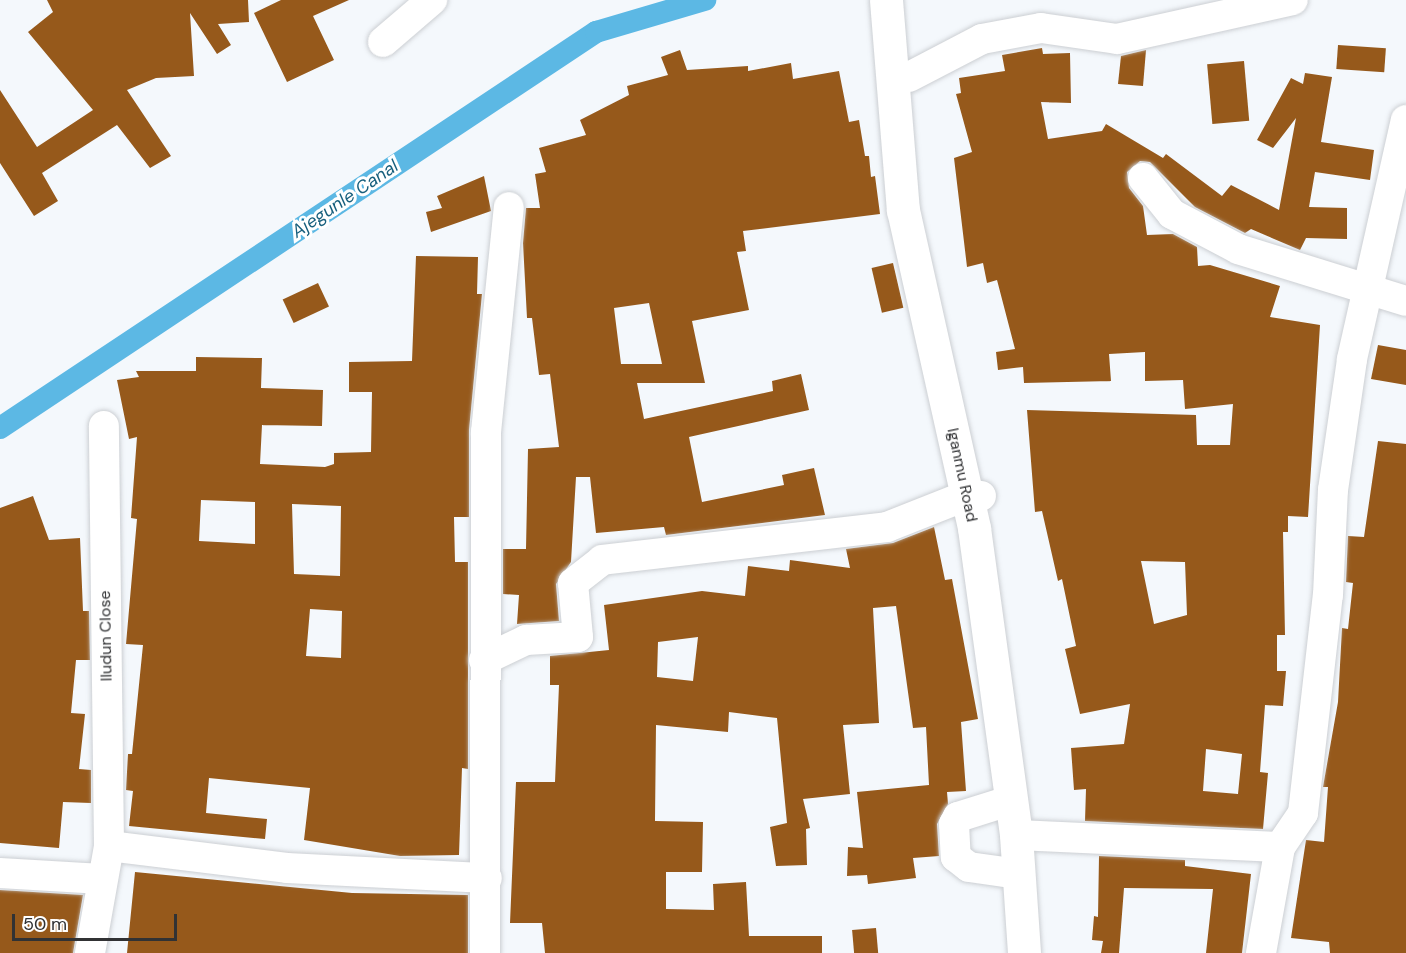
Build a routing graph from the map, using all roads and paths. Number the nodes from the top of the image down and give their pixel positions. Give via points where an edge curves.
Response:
1 (432, 0) edge
2 (1293, 0) edge
3 (896, 16) edge
4 (383, 42) dead end
5 (909, 77) junction
6 (1406, 120) edge
7 (1143, 178) dead end
8 (509, 207) dead end
9 (1368, 292) junction
10 (1406, 301) edge
11 (104, 426) dead end
12 (974, 496) junction
13 (484, 660) junction
14 (1012, 800) junction
15 (1021, 834) junction
16 (109, 846) junction
17 (1280, 847) junction
18 (0, 873) edge
19 (1018, 874) junction
20 (487, 878) junction
21 (102, 879) junction
22 (90, 953) edge
23 (485, 953) edge
24 (1024, 953) edge
25 (1036, 953) edge
26 (1262, 953) edge

1 - 4 street
2 - 5 street via 1117,39 1041,28 982,39
3 - 5 main road, Iganmu Road
3 - 12 main road, Iganmu Road via 889,76 903,210
5 - 12 main road, Iganmu Road via 915,214
6 - 9 street
7 - 9 street via 1172,214 1238,249
8 - 13 street via 486,432
9 - 10 street
9 - 17 street via 1352,359 1333,490 1328,595 1304,813
11 - 16 street, Iludun Close
12 - 13 street via 887,527 602,560 573,583 578,637 525,640
12 - 14 main road, Iganmu Road
12 - 15 main road, Iganmu Road
13 - 20 street
14 - 15 main road, Iganmu Road
14 - 19 street via 958,817 954,824 956,857 969,867
15 - 17 street
15 - 19 main road, Iganmu Road
15 - 25 main road, Iganmu Road
16 - 20 street via 287,868
16 - 21 street, Iludun Close
17 - 26 street
18 - 21 street
19 - 24 main road, Iganmu Road
20 - 23 street
21 - 22 street, Iludun Close

